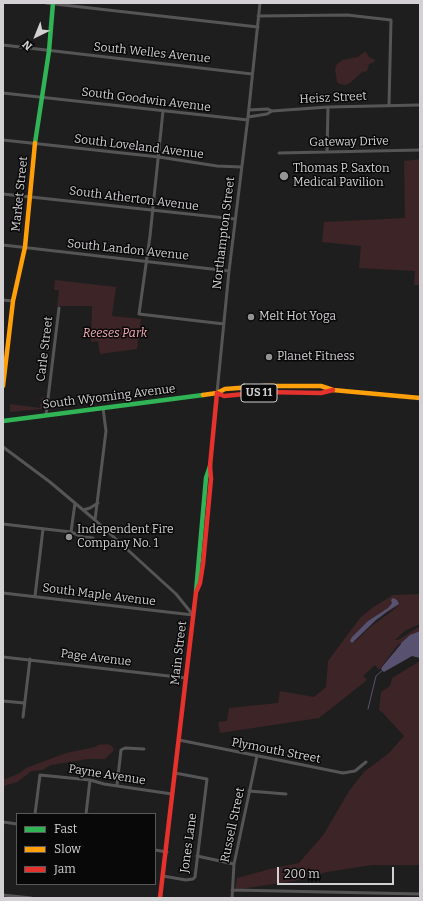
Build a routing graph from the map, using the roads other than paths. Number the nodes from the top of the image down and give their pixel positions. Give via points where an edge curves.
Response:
1 (46, 3) edge
2 (53, 3) edge
3 (260, 3) edge
4 (258, 16) junction
5 (258, 27) junction
6 (3, 45) edge
7 (49, 51) junction
8 (252, 74) junction
9 (3, 93) edge
10 (42, 97) junction
11 (389, 105) junction
12 (420, 105) edge
13 (328, 107) junction
14 (249, 110) junction
15 (272, 110) junction
16 (163, 111) junction
17 (248, 119) junction
18 (3, 140) edge
19 (36, 144) junction
20 (420, 150) edge
21 (327, 151) junction
22 (279, 153) dead end
23 (159, 157) junction
24 (241, 167) junction
25 (3, 194) edge
26 (30, 197) junction
27 (152, 210) junction
28 (235, 219) junction
29 (3, 245) edge
30 (25, 248) junction
31 (146, 262) junction
32 (229, 271) junction
33 (3, 300) edge
34 (13, 301) junction
35 (59, 308) dead end
36 (224, 324) junction
37 (4, 365) edge
38 (3, 386) edge
39 (217, 393) junction
40 (420, 398) edge
41 (102, 408) junction
42 (46, 415) junction
43 (3, 421) edge
44 (3, 447) edge
45 (75, 503) junction
46 (98, 503) junction
47 (83, 510) junction
48 (95, 520) junction
49 (3, 524) edge
50 (43, 529) junction
51 (71, 532) junction
52 (92, 538) dead end
53 (3, 593) edge
54 (36, 596) junction
55 (193, 615) junction
56 (3, 657) edge
57 (30, 660) junction
58 (186, 678) junction
59 (3, 701) edge
60 (24, 703) junction
61 (23, 717) dead end
62 (179, 740) junction
63 (144, 750) dead end
64 (257, 756) junction
65 (366, 762) dead end
66 (175, 773) junction
67 (90, 780) junction
68 (117, 785) junction
69 (249, 791) junction
70 (172, 794) junction
71 (286, 794) dead end
72 (35, 813) edge
73 (86, 813) edge
74 (3, 822) edge
75 (16, 824) edge
76 (156, 850) edge
77 (167, 852) junction
78 (197, 856) junction
79 (234, 864) junction
80 (163, 876) junction
81 (232, 890) junction
82 (337, 893) junction
83 (420, 894) edge
84 (3, 895) edge
85 (31, 898) edge
86 (160, 898) edge
87 (232, 898) edge
88 (337, 898) edge

1 - 2 street
2 - 5 street
2 - 7 main road, Market Street
3 - 4 street, Northampton Street
4 - 5 street, Northampton Street
4 - 11 street via 347,14 391,20
5 - 8 street, Northampton Street
6 - 7 street, South Welles Avenue
7 - 8 street, South Welles Avenue
7 - 10 main road, Market Street
8 - 14 street, Northampton Street
9 - 10 street, South Goodwin Avenue
10 - 16 street, South Goodwin Avenue
10 - 19 main road, Market Street
11 - 12 street, Heisz Street
11 - 13 street, Heisz Street
13 - 15 street, Heisz Street
13 - 21 street
14 - 15 street
14 - 17 street, Northampton Street
15 - 17 street, Heisz Street
16 - 17 street, South Goodwin Avenue
16 - 23 street
17 - 24 street, Northampton Street
18 - 19 street, South Loveland Avenue
19 - 23 street, South Loveland Avenue
19 - 26 main road, Market Street
20 - 21 street, Gateway Drive
21 - 22 street, Gateway Drive
23 - 24 street, South Loveland Avenue
23 - 27 street
24 - 28 street, Northampton Street
25 - 26 street, South Atherton Avenue
26 - 27 street, South Atherton Avenue
26 - 30 main road, Market Street
27 - 28 street, South Atherton Avenue
27 - 31 street
28 - 32 street, Northampton Street
29 - 30 street, South Landon Avenue
30 - 31 street, South Landon Avenue
30 - 34 main road, Market Street
31 - 32 street, South Landon Avenue
31 - 36 street via 139,314
32 - 36 street, Northampton Street
33 - 34 street
34 - 37 main road, Market Street
35 - 42 street, Carle Street
36 - 39 street, Northampton Street
37 - 38 main road, Market Street
39 - 40 main road, South Wyoming Avenue / US 11 via 224,396 265,392 321,393 333,390
39 - 41 main road, South Wyoming Avenue / US 11
39 - 55 main road, Northampton Street
41 - 42 main road, South Wyoming Avenue / US 11
41 - 46 street via 106,431
42 - 43 main road, South Wyoming Avenue / US 11
44 - 45 street, Main Street
45 - 47 street, Main Street
45 - 51 street
46 - 47 street
46 - 48 street
47 - 48 street, Main Street
48 - 55 street, Main Street via 176,594
49 - 50 street
50 - 51 street
50 - 54 street
51 - 52 street
53 - 54 street, South Maple Avenue
54 - 55 street, South Maple Avenue
55 - 58 main road, Main Street
56 - 57 street, Page Avenue
57 - 58 street, Page Avenue
57 - 60 street
58 - 62 main road, Main Street
59 - 60 street
60 - 61 street
62 - 64 street, Plymouth Street
62 - 66 main road, Main Street
63 - 68 street via 121,750
64 - 65 street, Plymouth Street via 343,773 355,771
64 - 69 street, Russell Street
66 - 70 main road, Main Street
66 - 78 street, Jones Lane via 207,779
67 - 68 street, Payne Avenue
67 - 72 street, Payne Avenue via 40,775
67 - 73 street
68 - 70 street, Payne Avenue
69 - 71 street
69 - 79 street, Russell Street
70 - 77 main road, Main Street
74 - 75 street
76 - 77 street
77 - 80 main road, Main Street
78 - 79 street
78 - 80 street, Jones Lane via 193,879
79 - 81 street, Russell Street
80 - 86 main road, Main Street
81 - 82 street
81 - 87 street, Russell Street
82 - 83 street
82 - 88 street
84 - 85 street

